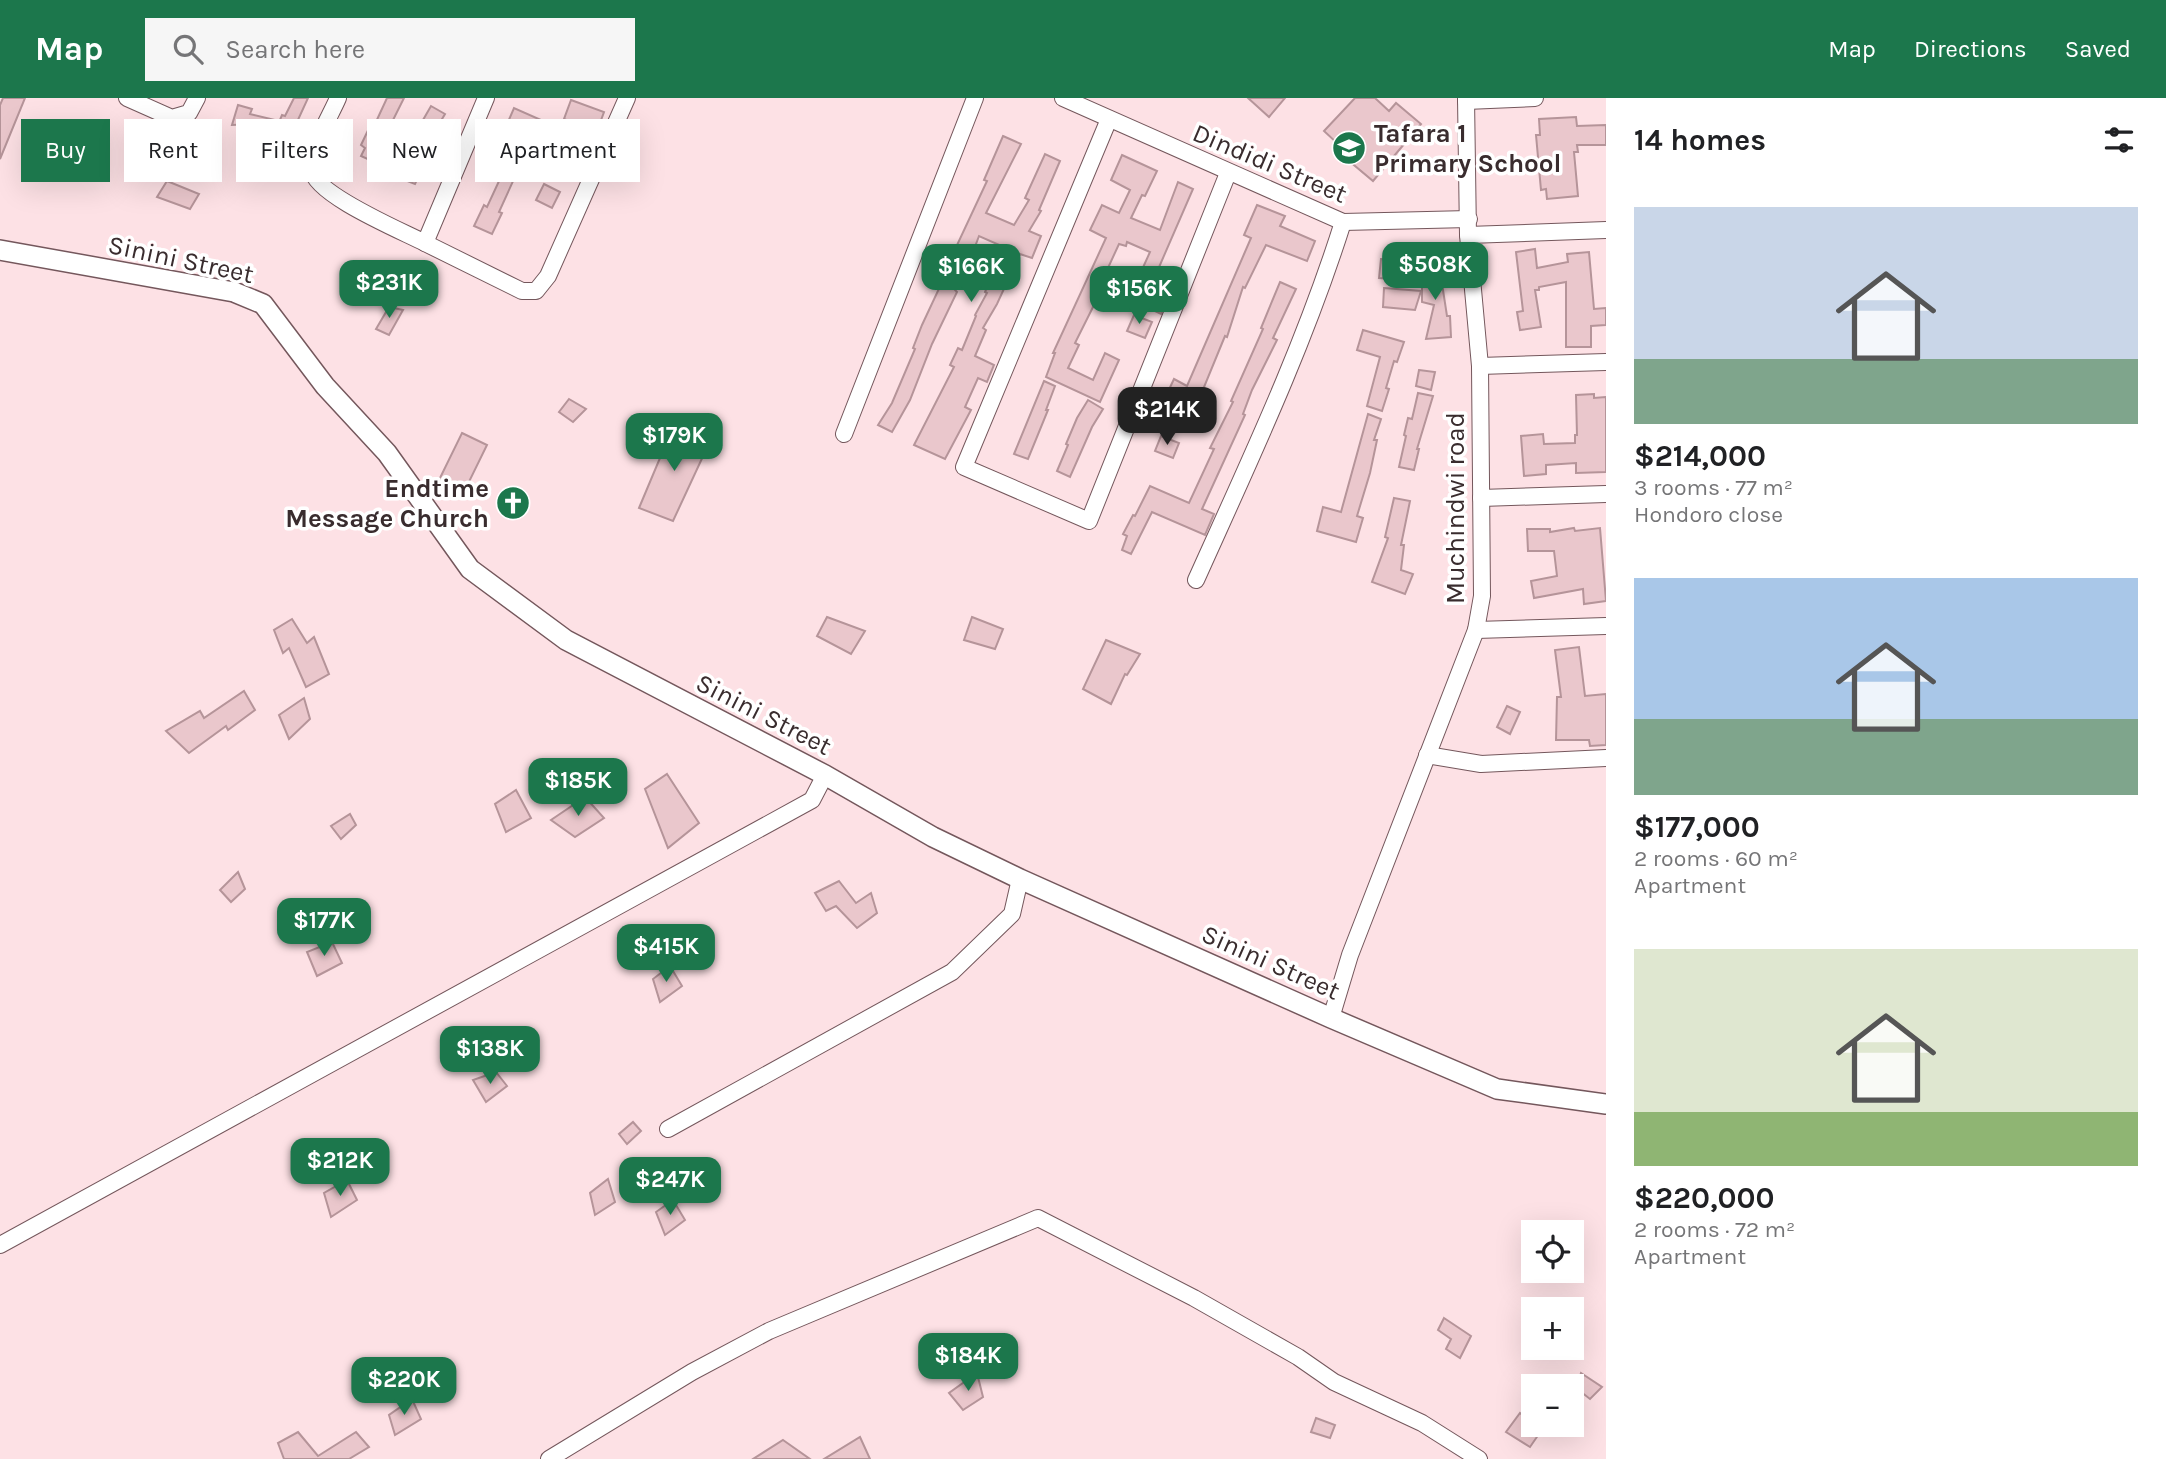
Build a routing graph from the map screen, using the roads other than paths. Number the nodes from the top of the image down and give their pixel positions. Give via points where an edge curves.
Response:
1 (127, 98) edge
2 (197, 98) edge
3 (338, 98) edge
4 (486, 98) edge
5 (627, 98) edge
6 (975, 98) edge
7 (1063, 98) edge
8 (1535, 98) edge
9 (1466, 99) edge
10 (1109, 119) junction
11 (1227, 173) junction
12 (1343, 222) junction
13 (1469, 227) junction
14 (1606, 230) edge
15 (425, 243) junction
16 (0, 250) edge
17 (1606, 362) edge
18 (1480, 366) junction
19 (844, 433) dead end
20 (1606, 494) edge
21 (1481, 498) junction
22 (1196, 580) dead end
23 (1606, 626) edge
24 (1476, 630) junction
25 (1427, 755) junction
26 (1606, 758) edge
27 (825, 775) junction
28 (1020, 879) junction
29 (1331, 1018) junction
30 (1606, 1104) edge
31 (668, 1129) dead end
32 (0, 1245) edge
33 (549, 1459) edge
34 (1479, 1459) edge

1 - 2 street via 172,118 189,113
3 - 15 street via 313,153 315,179 345,203
4 - 15 street
5 - 15 street via 548,276 536,291 522,291
6 - 19 street
7 - 10 street, Dindidi Street
8 - 9 street
9 - 13 street, Muchindwi road
10 - 11 street, Dindidi Street
10 - 11 street via 964,467 1088,521
11 - 12 street, Dindidi Street
12 - 13 street, Dindidi Street
12 - 22 street via 1280,393
13 - 14 street, Dindidi Street
13 - 18 street, Muchindwi road
16 - 27 street, Sinini Street via 234,292 263,304 325,386 387,453 470,569 566,640
17 - 18 street
18 - 21 street, Muchindwi road
20 - 21 street
21 - 24 street, Muchindwi road via 1482,596
23 - 24 street
24 - 25 street, Muchindwi road
25 - 26 street via 1481,764
25 - 29 street, Muchindwi road via 1350,954
27 - 28 street, Sinini Street via 933,837
27 - 32 street via 812,800
28 - 29 street, Sinini Street
28 - 31 street via 1012,914 952,972
29 - 30 street, Sinini Street via 1497,1089
33 - 34 street via 768,1331 1038,1218 1194,1297 1334,1382 1422,1423

